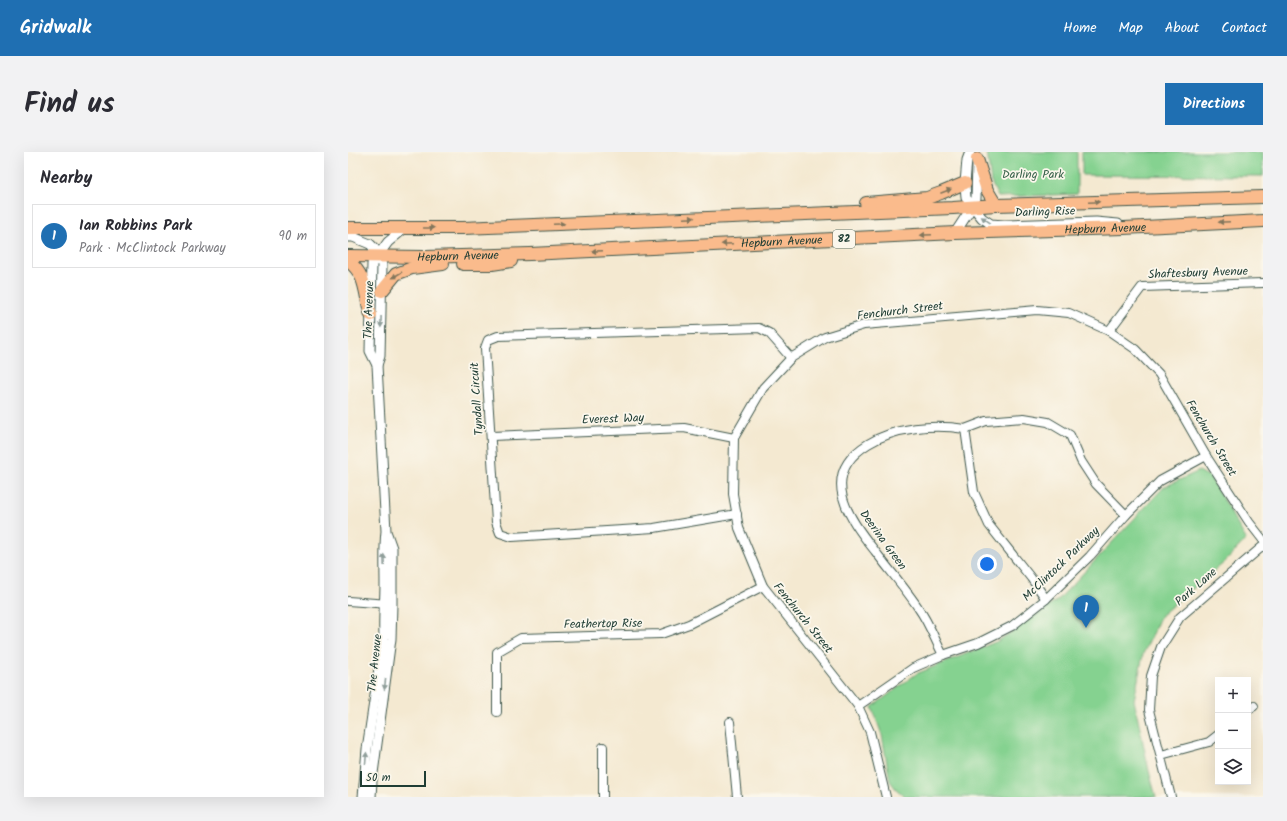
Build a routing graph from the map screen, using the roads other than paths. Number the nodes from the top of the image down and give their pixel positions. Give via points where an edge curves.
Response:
1 (974, 154) edge
2 (965, 183) junction
3 (1263, 197) edge
4 (996, 205) junction
5 (972, 207) junction
6 (812, 213) junction
7 (1263, 221) edge
8 (348, 228) edge
9 (405, 228) junction
10 (1124, 228) junction
11 (955, 233) junction
12 (348, 237) edge
13 (530, 254) junction
14 (348, 256) edge
15 (378, 257) junction
16 (348, 261) edge
17 (1263, 283) edge
18 (382, 291) junction
19 (371, 315) junction
20 (1109, 331) junction
21 (791, 358) junction
22 (377, 365) junction
23 (965, 429) junction
24 (492, 436) junction
25 (734, 438) junction
26 (1206, 456) junction
27 (737, 514) junction
28 (1126, 515) junction
29 (1263, 540) edge
30 (1263, 546) edge
31 (763, 586) junction
32 (1046, 599) junction
33 (348, 601) edge
34 (388, 604) junction
35 (943, 655) junction
36 (858, 706) junction
37 (497, 712) dead end
38 (730, 722) dead end
39 (1215, 737) edge
40 (603, 747) dead end
41 (1161, 755) junction
42 (363, 797) edge
43 (371, 797) edge
44 (603, 797) edge
45 (737, 797) edge
46 (886, 797) edge
47 (1171, 797) edge

1 - 2 street, Darling Rise via 967,160
1 - 4 main road via 987,190
1 - 5 street via 976,198
2 - 5 street, Darling Rise via 966,198
6 -> 2 main road via 830,207 927,198
4 -> 3 main road, 82
4 - 5 main road, 82
5 - 6 main road, 82
10 -> 5 street, Darling Rise via 1116,223 1096,222 990,224
5 - 11 street
9 -> 6 main road, 82 via 471,228
7 -> 10 main road, Hepburn Avenue / 82
8 - 9 main road, 82
9 - 15 street, The Avenue via 388,242
10 - 11 main road, Hepburn Avenue / 82
11 -> 13 main road, Hepburn Avenue / 82
12 - 15 street, The Avenue via 370,244
13 - 15 main road, Hepburn Avenue / 82
13 -> 18 main road via 518,260 492,264 436,264 412,268 394,275
14 - 15 main road, Hepburn Avenue / 82
15 - 18 street, The Avenue via 382,265
15 - 19 street, The Avenue via 372,264
16 - 19 main road via 356,267 361,276
17 - 20 street, Shaftesbury Avenue via 1142,287
18 -> 22 street, The Avenue via 380,356
19 - 22 street, The Avenue via 370,351
20 - 21 street, Fenchurch Street via 1070,313 1037,310 864,325 825,337
20 - 26 street, Fenchurch Street via 1135,349 1159,374
21 - 24 street, Tyndall Circuit via 769,333 759,328 498,336 488,340 486,348
21 - 25 street, Fenchurch Street via 763,388
22 - 34 street, The Avenue via 386,531 392,548
23 - 28 street via 986,421 1024,418 1048,422 1070,435 1081,461 1096,484
23 - 32 street via 974,492 989,525
23 - 35 street, Deerina Green via 949,426 889,433 856,451 841,478 841,493 858,530 919,609
24 - 25 street, Everest Way via 684,428
24 - 27 street, Tyndall Circuit via 496,522 500,533 512,537 654,528
25 - 27 street, Fenchurch Street via 733,494
26 - 28 street, McClintock Parkway via 1160,481
26 - 29 street, Fenchurch Street via 1248,522
27 - 31 street, Fenchurch Street via 739,528
28 - 32 street, McClintock Parkway via 1090,556
30 - 41 street, Park Lane via 1180,617 1161,647 1151,676 1149,710
31 - 36 street, Fenchurch Street
31 - 37 street, Feathertop Rise via 688,624 661,634 521,638 497,652
32 - 35 street, McClintock Parkway via 1012,626 978,644
33 - 34 street
42 -> 34 street, The Avenue via 367,749
34 -> 43 street, The Avenue via 390,639
35 - 36 street, McClintock Parkway via 913,668
36 - 46 street, Fenchurch Street via 870,732
38 - 45 street
39 - 41 street via 1209,742
40 - 44 street
41 - 47 street, Park Lane

